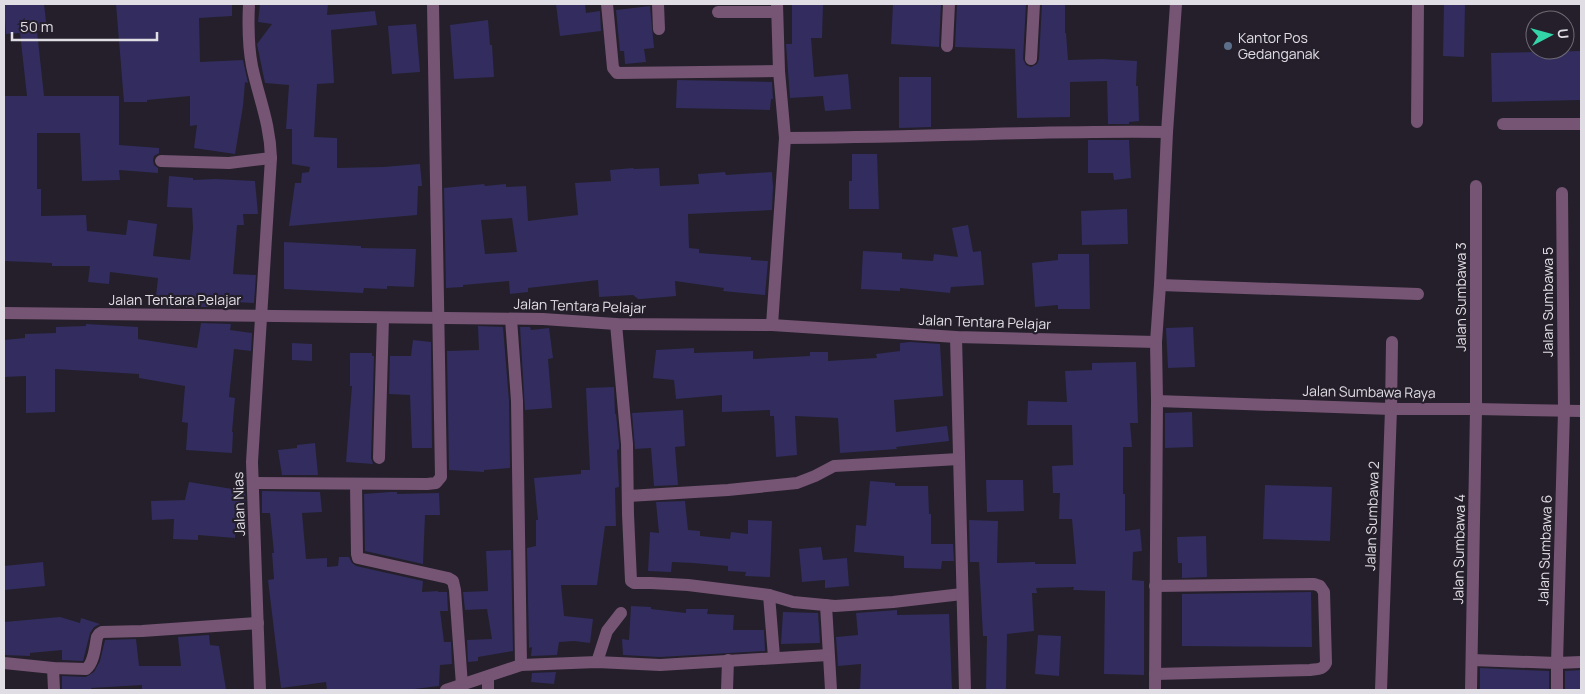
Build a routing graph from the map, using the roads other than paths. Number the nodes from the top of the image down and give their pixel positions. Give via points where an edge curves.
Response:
1 (249, 4) edge
2 (432, 4) edge
3 (607, 4) edge
4 (658, 4) edge
5 (949, 4) edge
6 (1034, 4) edge
7 (1176, 4) edge
8 (1418, 4) edge
9 (777, 8) edge
10 (718, 12) dead end
11 (659, 28) dead end
12 (947, 46) dead end
13 (1032, 59) dead end
14 (779, 71) junction
15 (1416, 122) dead end
16 (1503, 124) dead end
17 (1581, 124) edge
18 (1167, 132) junction
19 (785, 138) junction
20 (271, 158) junction
21 (162, 161) dead end
22 (1476, 186) dead end
23 (1562, 193) dead end
24 (1160, 285) junction
25 (1418, 294) dead end
26 (4, 313) edge
27 (262, 316) junction
28 (383, 318) junction
29 (439, 318) junction
30 (511, 319) junction
31 (616, 324) junction
32 (772, 325) junction
33 (956, 337) junction
34 (1156, 342) junction
35 (1392, 342) dead end
36 (1157, 401) junction
37 (1476, 408) junction
38 (1391, 409) junction
39 (1564, 411) junction
40 (1581, 411) edge
41 (379, 458) dead end
42 (959, 459) junction
43 (253, 483) junction
44 (356, 485) junction
45 (628, 496) junction
46 (1155, 586) junction
47 (962, 594) junction
48 (769, 596) junction
49 (826, 605) junction
50 (621, 613) dead end
51 (258, 623) junction
52 (828, 655) junction
53 (774, 657) junction
54 (728, 660) junction
55 (1472, 660) junction
56 (4, 662) edge
57 (597, 662) junction
58 (1581, 662) edge
59 (1557, 663) junction
60 (522, 665) junction
61 (53, 668) junction
62 (1155, 674) junction
63 (488, 684) edge
64 (462, 685) junction
65 (54, 690) edge
66 (260, 690) edge
67 (446, 690) edge
68 (727, 690) edge
69 (831, 690) edge
70 (965, 690) edge
71 (1155, 690) edge
72 (1381, 690) edge
73 (1471, 690) edge
74 (1558, 690) edge

1 - 20 street, Jalan Nias via 249,50 266,116
2 - 29 street
3 - 14 street via 613,68 617,72
4 - 11 street
5 - 12 street
6 - 13 street
7 - 18 street
8 - 15 street
9 - 10 street
9 - 14 street
14 - 19 street
16 - 17 street
18 - 19 street
18 - 24 street
19 - 32 street
20 - 21 street via 229,162
20 - 27 street, Jalan Nias
22 - 37 street, Jalan Sumbawa 3
23 - 39 street, Jalan Sumbawa 5
24 - 25 street
24 - 34 street
26 - 27 street, Jalan Tentara Pelajar
27 - 28 street, Jalan Tentara Pelajar
27 - 43 street, Jalan Nias
28 - 29 street, Jalan Tentara Pelajar
28 - 41 street
29 - 30 street, Jalan Tentara Pelajar
29 - 44 street via 440,480 427,484
30 - 31 street, Jalan Tentara Pelajar
30 - 60 street
31 - 32 street, Jalan Tentara Pelajar
31 - 45 street via 627,444
32 - 33 street, Jalan Tentara Pelajar
33 - 34 street, Jalan Tentara Pelajar
33 - 42 street
34 - 36 street
35 - 38 street, Jalan Sumbawa 2
36 - 38 street, Jalan Sumbawa Raya
36 - 46 street
37 - 38 street, Jalan Sumbawa Raya
37 - 39 street, Jalan Sumbawa Raya
37 - 55 street, Jalan Sumbawa 4
38 - 72 street, Jalan Sumbawa 2
39 - 40 street, Jalan Sumbawa Raya
39 - 59 street, Jalan Sumbawa 6
42 - 45 street via 834,466 797,483
42 - 47 street
43 - 44 street
43 - 51 street, Jalan Nias
44 - 64 street via 358,558 453,581
45 - 48 street via 631,581
46 - 62 street
46 - 62 street via 1320,586 1324,592 1326,663 1323,668 1310,670
47 - 49 street
47 - 70 street
48 - 49 street
48 - 53 street
49 - 52 street
50 - 57 street via 607,631
51 - 61 street via 102,632 89,668
51 - 66 street, Jalan Nias
52 - 53 street
52 - 69 street
53 - 54 street
54 - 57 street via 660,665
54 - 68 street
55 - 59 street
55 - 73 street, Jalan Sumbawa 4
56 - 61 street
57 - 60 street
58 - 59 street
59 - 74 street, Jalan Sumbawa 6
60 - 63 street
61 - 65 street
62 - 71 street
63 - 64 street
64 - 67 street

